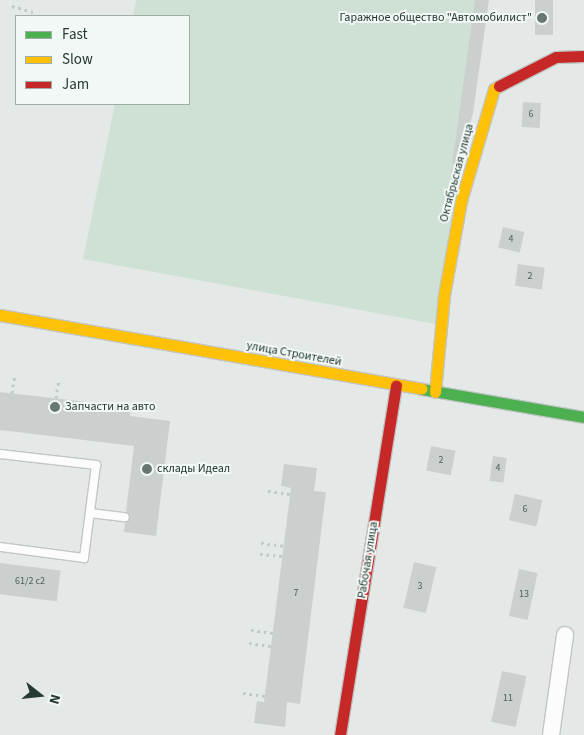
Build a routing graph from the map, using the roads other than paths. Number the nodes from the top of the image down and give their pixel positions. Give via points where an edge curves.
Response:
1 (584, 56) edge
2 (0, 315) edge
3 (396, 385) junction
4 (435, 392) junction
5 (584, 417) edge
6 (0, 454) edge
7 (90, 513) junction
8 (125, 517) dead end
9 (0, 548) edge
10 (565, 635) dead end
11 (340, 735) edge
12 (551, 735) edge

1 - 4 street, Октябрьская улица via 556,57 494,88 461,201 444,295
2 - 3 street, улица Строителей
3 - 4 street, улица Строителей
3 - 11 street, Рабочая улица
4 - 5 street, улица Строителей
6 - 7 lane via 96,465
7 - 8 lane
7 - 9 lane via 84,558
10 - 12 street

